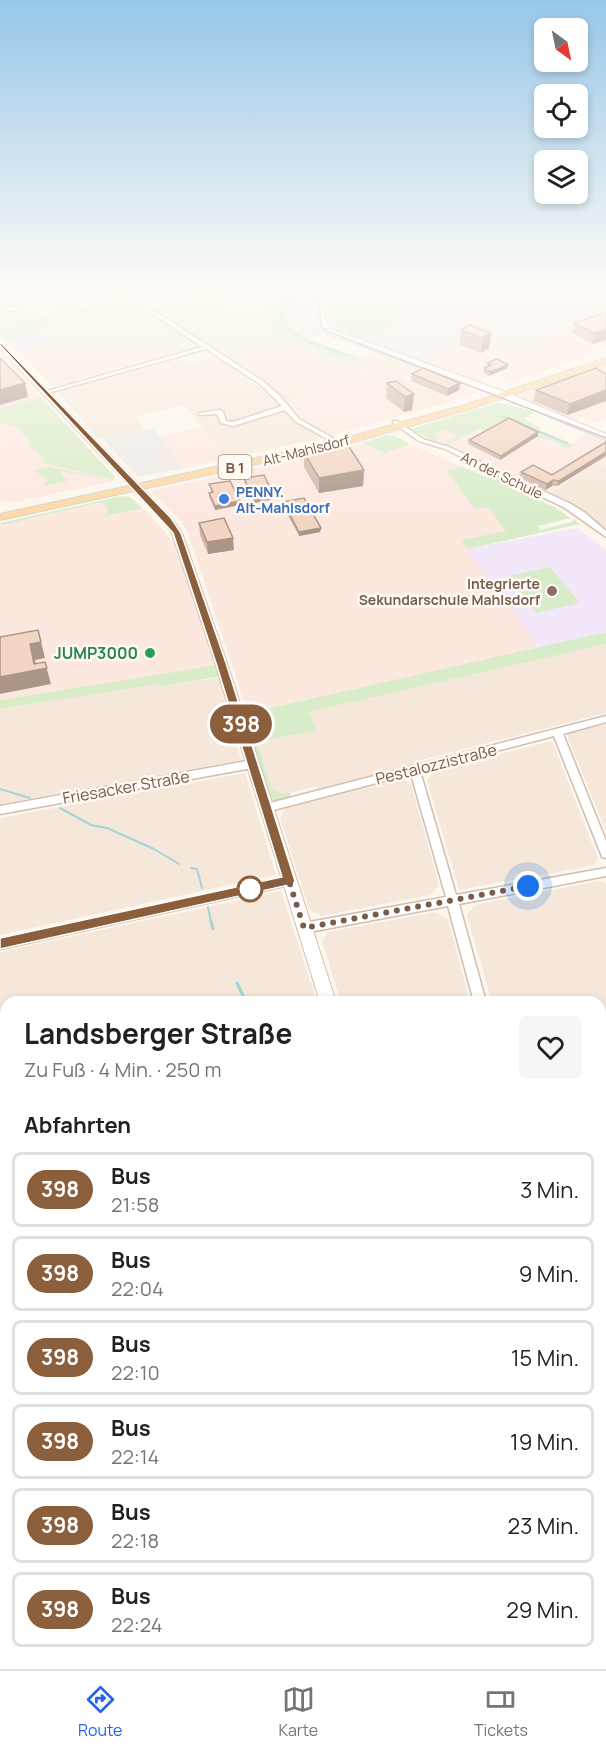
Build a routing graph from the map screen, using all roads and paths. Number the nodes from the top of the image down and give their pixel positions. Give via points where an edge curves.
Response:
1 (21, 367) edge
2 (138, 367) edge
3 (238, 367) edge
4 (424, 367) edge
5 (573, 367) edge
6 (587, 367) edge
7 (46, 393) junction
8 (501, 393) junction
9 (217, 404) dead end
10 (287, 407) junction
11 (220, 412) junction
12 (201, 414) dead end
13 (397, 424) junction
14 (606, 437) edge
15 (331, 439) junction
16 (134, 486) junction
17 (0, 511) edge
18 (0, 517) edge
19 (606, 535) edge
20 (606, 719) edge
21 (558, 733) junction
22 (252, 764) junction
23 (415, 770) junction
24 (266, 808) junction
25 (0, 810) edge
26 (606, 854) edge
27 (606, 872) edge
28 (289, 881) junction
29 (451, 899) junction
30 (304, 928) junction
31 (0, 944) edge
32 (326, 996) edge
33 (478, 996) edge

1 - 7 street
2 - 7 street
3 - 10 street
4 - 8 street
5 - 8 main road, Alt-Mahlsdorf / B 1
6 - 8 main road, Alt-Mahlsdorf / B 1
7 - 16 street
8 - 13 main road, Alt-Mahlsdorf / B 1
8 - 14 street
9 - 11 street
10 - 11 street via 232,424 223,422
10 - 15 street via 297,420
11 - 12 street
13 - 15 main road, Alt-Mahlsdorf / B 1
13 - 16 main road, Alt-Mahlsdorf / B 1 via 292,455
13 - 19 street, An der Schule via 421,440 447,448 568,506
15 - 16 main road, Alt-Mahlsdorf / B 1
16 - 17 main road, Alt-Mahlsdorf / B 1
16 - 18 main road, Alt-Mahlsdorf / B 1
16 - 22 street via 177,533
20 - 21 street, Pestalozzistraße
21 - 23 street, Pestalozzistraße
21 - 26 street
22 - 24 street
22 - 25 street, Friesacker Straße
23 - 24 street, Pestalozzistraße
23 - 29 street
24 - 28 street
27 - 29 street
28 - 30 street
28 - 31 street
29 - 30 street
29 - 33 street
30 - 32 street

